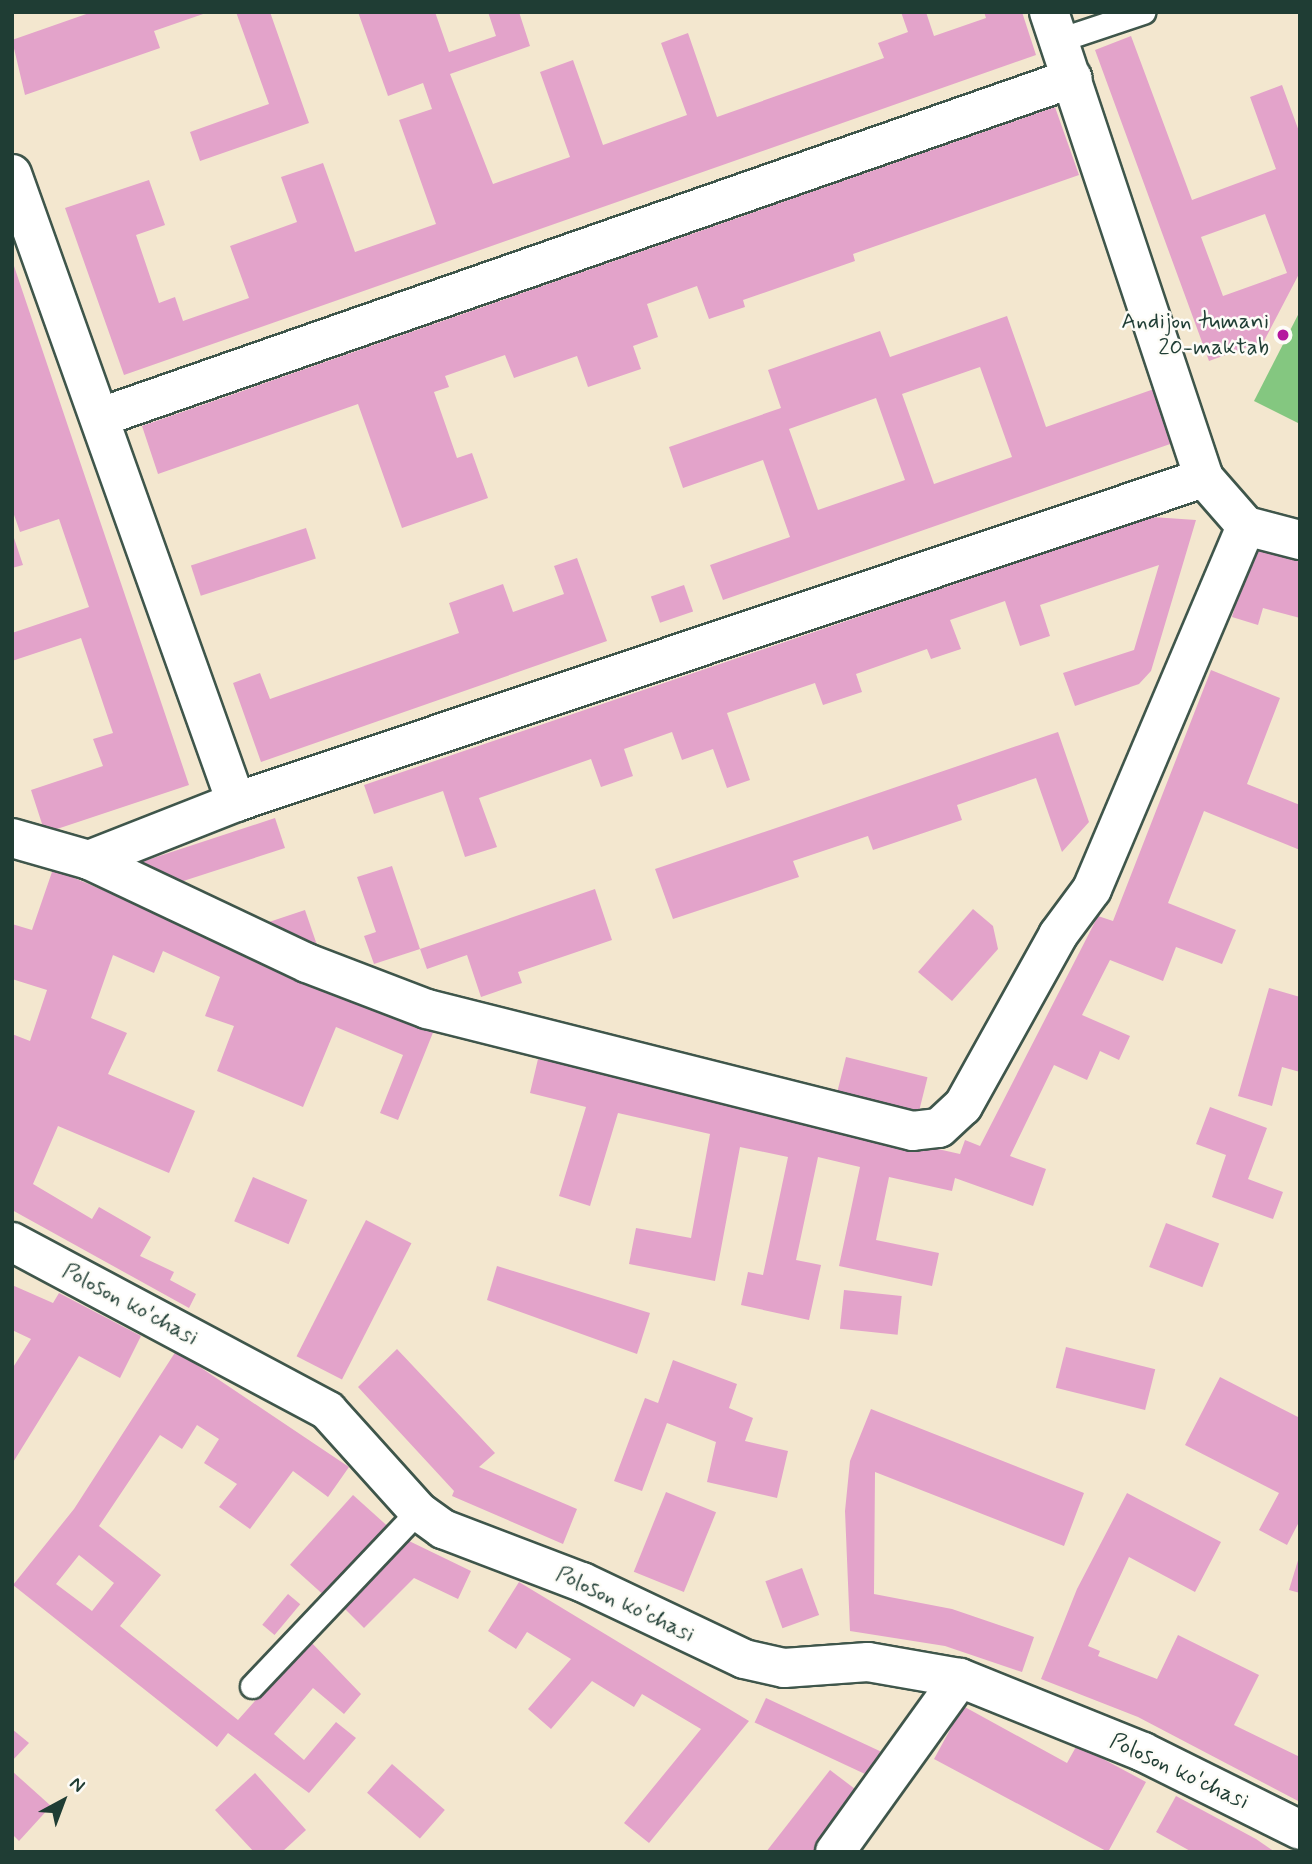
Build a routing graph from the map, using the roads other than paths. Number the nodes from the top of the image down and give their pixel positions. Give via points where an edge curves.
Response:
1 (1143, 12) edge
2 (1054, 26) edge
3 (1073, 78) junction
4 (12, 174) edge
5 (101, 417) junction
6 (1204, 478) junction
7 (1246, 526) junction
8 (1300, 540) edge
9 (236, 802) junction
10 (12, 838) edge
11 (89, 860) junction
12 (12, 1242) edge
13 (418, 1511) junction
14 (960, 1678) junction
15 (252, 1685) dead end
16 (1300, 1830) edge
17 (835, 1852) edge

1 - 2 lane
2 - 3 street
3 - 5 street
3 - 6 street
4 - 5 street
5 - 9 street
6 - 7 street
6 - 9 street
7 - 8 street
7 - 11 street via 1092,889 1058,935 963,1106 939,1129 913,1131 426,1009 307,963
9 - 11 street
10 - 11 street
12 - 13 street, Poloson ko'chasi via 328,1411
13 - 14 street, Poloson ko'chasi via 443,1529 582,1582 744,1659 784,1668 868,1662
13 - 15 lane
14 - 16 street, Poloson ko'chasi via 1143,1752
14 - 17 street

